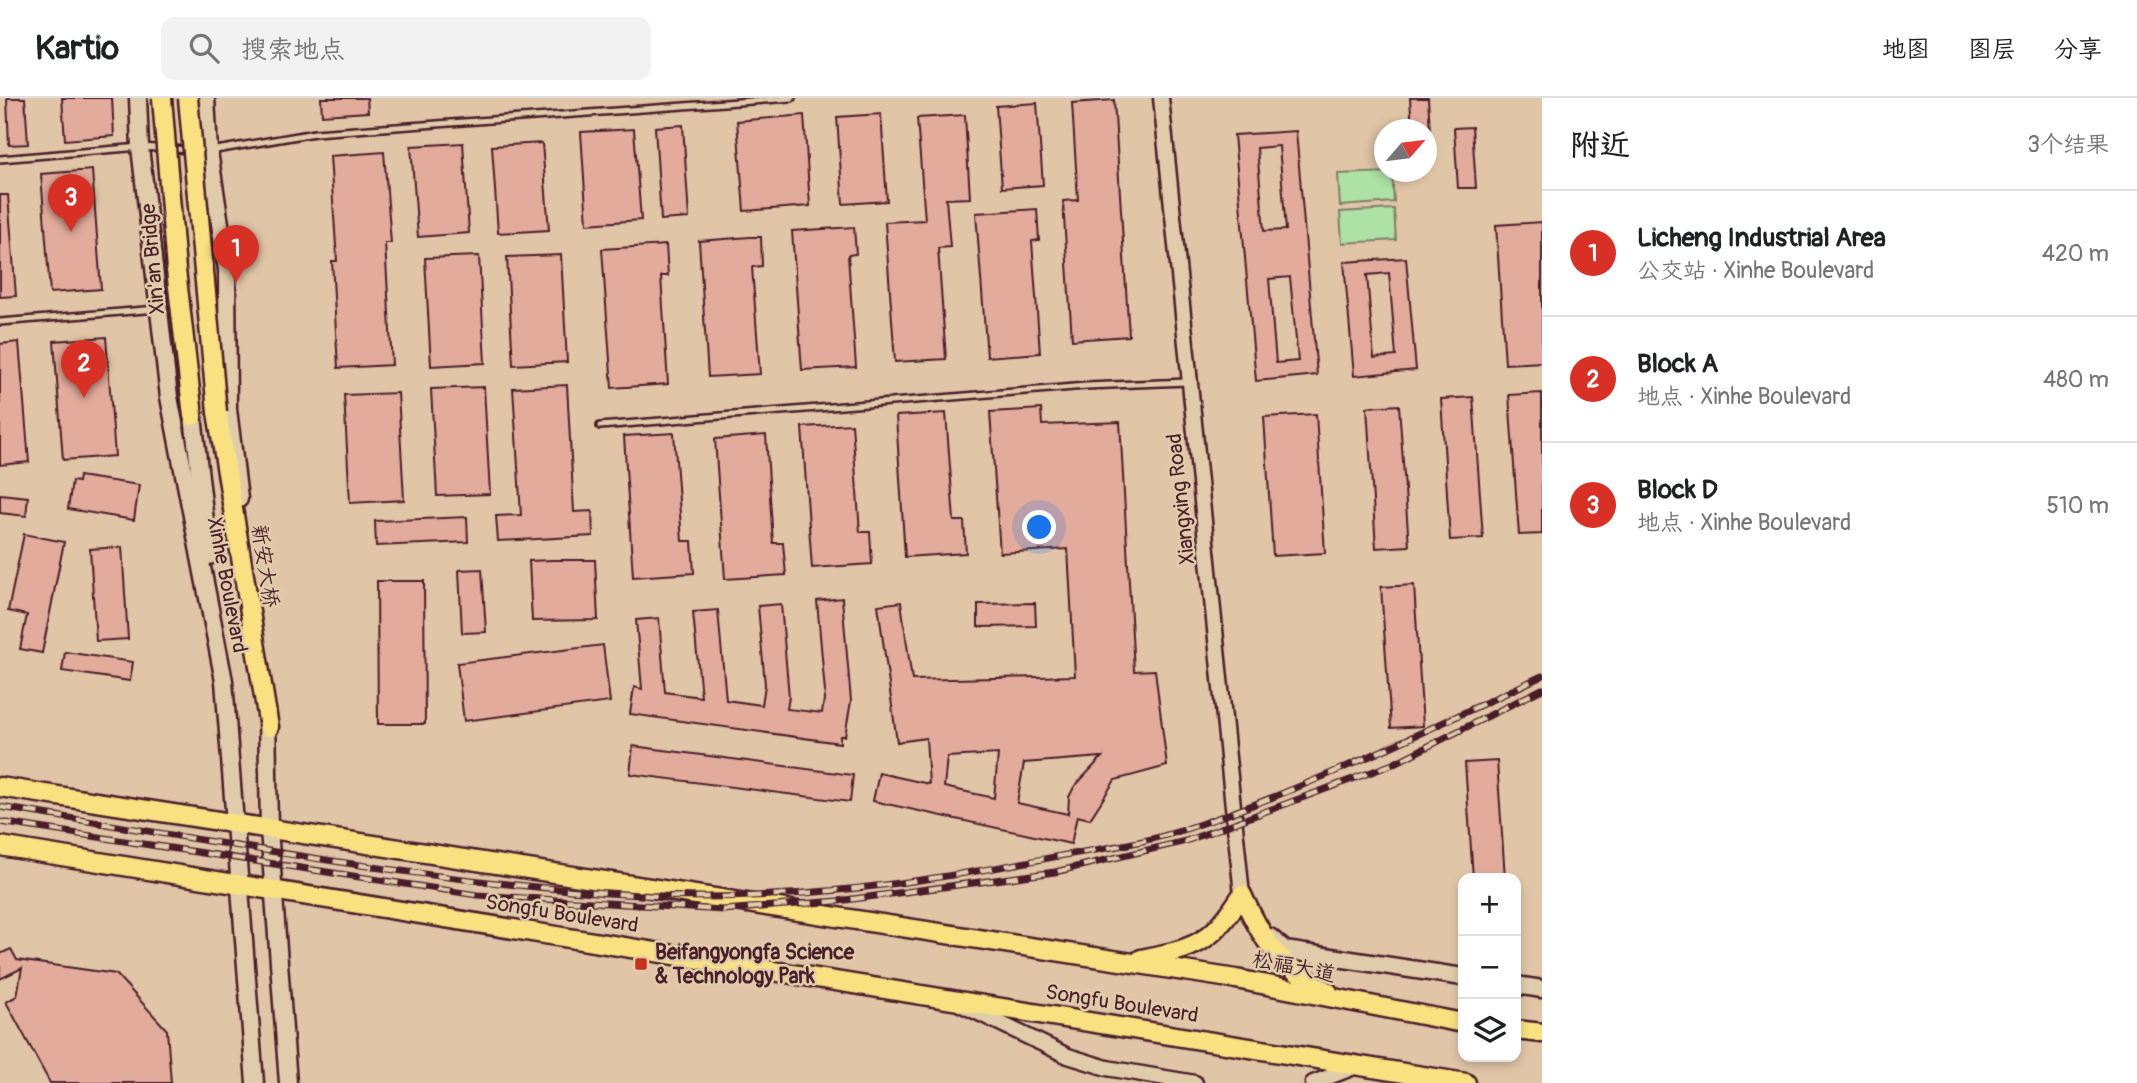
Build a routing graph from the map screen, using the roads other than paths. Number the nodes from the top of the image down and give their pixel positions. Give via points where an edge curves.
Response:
1 (138, 98) edge
2 (162, 98) edge
3 (188, 98) edge
4 (206, 98) edge
5 (792, 98) edge
6 (1161, 98) edge
7 (140, 147) junction
8 (209, 152) junction
9 (0, 159) edge
10 (159, 308) junction
11 (0, 322) edge
12 (1190, 382) junction
13 (193, 416) joint
14 (600, 426) dead end
15 (224, 681) junction
16 (268, 727) junction
17 (0, 787) edge
18 (237, 824) junction
19 (269, 830) junction
20 (0, 846) edge
21 (240, 884) junction
22 (274, 890) junction
23 (1242, 895) junction
24 (1255, 924) junction
25 (1128, 962) junction
26 (1458, 976) edge
27 (1521, 986) edge
28 (1542, 989) edge
29 (949, 999) junction
30 (1344, 1000) junction
31 (1458, 1022) edge
32 (1521, 1031) edge
33 (1542, 1033) edge
34 (1359, 1066) junction
35 (255, 1083) edge
36 (288, 1083) edge
37 (1195, 1083) edge
38 (1313, 1083) edge
39 (1466, 1083) edge

1 - 7 main road, Xinhe Boulevard
2 - 13 main road, Xin'an Bridge, bridge
3 - 16 main road, 新安大桥, bridge via 217,412
4 - 8 main road, Xinhe Boulevard
5 - 8 lane via 315,133
6 - 12 street, Xiangxing Road
7 - 8 lane
7 - 9 lane
7 - 10 main road, Xinhe Boulevard
8 - 16 main road, Xinhe Boulevard via 227,270 228,409
10 - 11 lane
10 - 15 main road, Xinhe Boulevard via 169,397
12 - 14 lane via 1086,386
12 - 23 street, Xiangxing Road
13 - 15 main road
15 - 18 main road, Xinhe Boulevard
16 - 19 main road, Xinhe Boulevard
17 - 18 main road, Songfu Boulevard
18 - 19 main road, Songfu Boulevard
18 - 21 main road, Xinhe Boulevard
19 - 22 main road, Xinhe Boulevard
19 - 25 main road, Songfu Boulevard
20 - 21 main road, Songfu Boulevard
21 - 22 main road, Songfu Boulevard
21 - 35 main road, Xinhe Boulevard
22 - 29 main road, Songfu Boulevard
22 - 36 main road, Xinhe Boulevard
23 - 24 main road, 松福大道
23 - 25 main road via 1221,927 1187,950
24 - 26 main road via 1285,950
24 - 30 main road, 松福大道 via 1270,949 1296,975
25 - 30 main road, Songfu Boulevard
27 - 28 main road
29 - 34 main road, Songfu Boulevard
29 - 37 street via 1068,1056 1107,1068
30 - 31 main road, 松福大道
32 - 33 main road
34 - 38 street
34 - 39 main road, Songfu Boulevard

